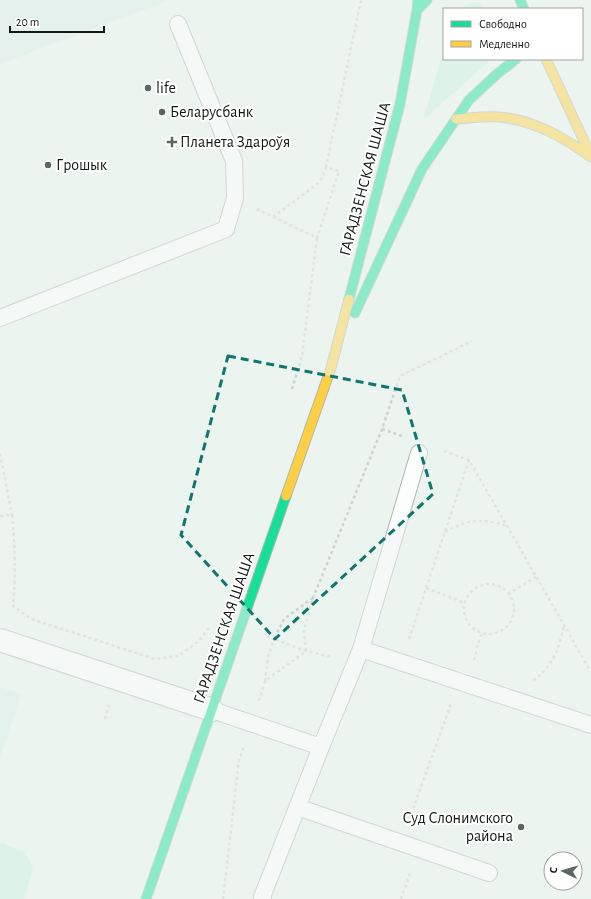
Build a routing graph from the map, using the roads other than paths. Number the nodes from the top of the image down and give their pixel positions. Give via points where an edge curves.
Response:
1 (418, 0) edge
2 (427, 0) edge
3 (417, 10) junction
4 (178, 24) dead end
5 (515, 60) edge
6 (546, 60) edge
7 (456, 119) junction
8 (591, 157) edge
9 (0, 318) edge
10 (331, 368) junction
11 (419, 453) dead end
12 (0, 640) edge
13 (361, 649) junction
14 (212, 710) junction
15 (591, 725) edge
16 (321, 747) junction
17 (297, 807) junction
18 (489, 873) dead end
19 (146, 899) edge
20 (263, 899) edge

1 - 3 main road, ГАРАДЗЕНСКАЯ ШАША
2 - 3 main road
3 - 10 main road, ГАРАДЗЕНСКАЯ ШАША via 400,104
4 - 9 lane via 234,161 235,198 226,229
5 - 7 main road, ГАРАДЗЕНСКАЯ ШАША via 470,100
6 - 8 main road
7 - 8 main road via 505,118 537,125 563,137
7 - 10 main road, ГАРАДЗЕНСКАЯ ШАША via 422,169
10 - 14 main road, ГАРАДЗЕНСКАЯ ШАША
11 - 13 lane
12 - 14 street
13 - 15 lane
13 - 16 lane
14 - 16 lane
14 - 19 main road, ГАРАДЗЕНСКАЯ ШАША
16 - 17 lane
17 - 18 lane
17 - 20 lane

